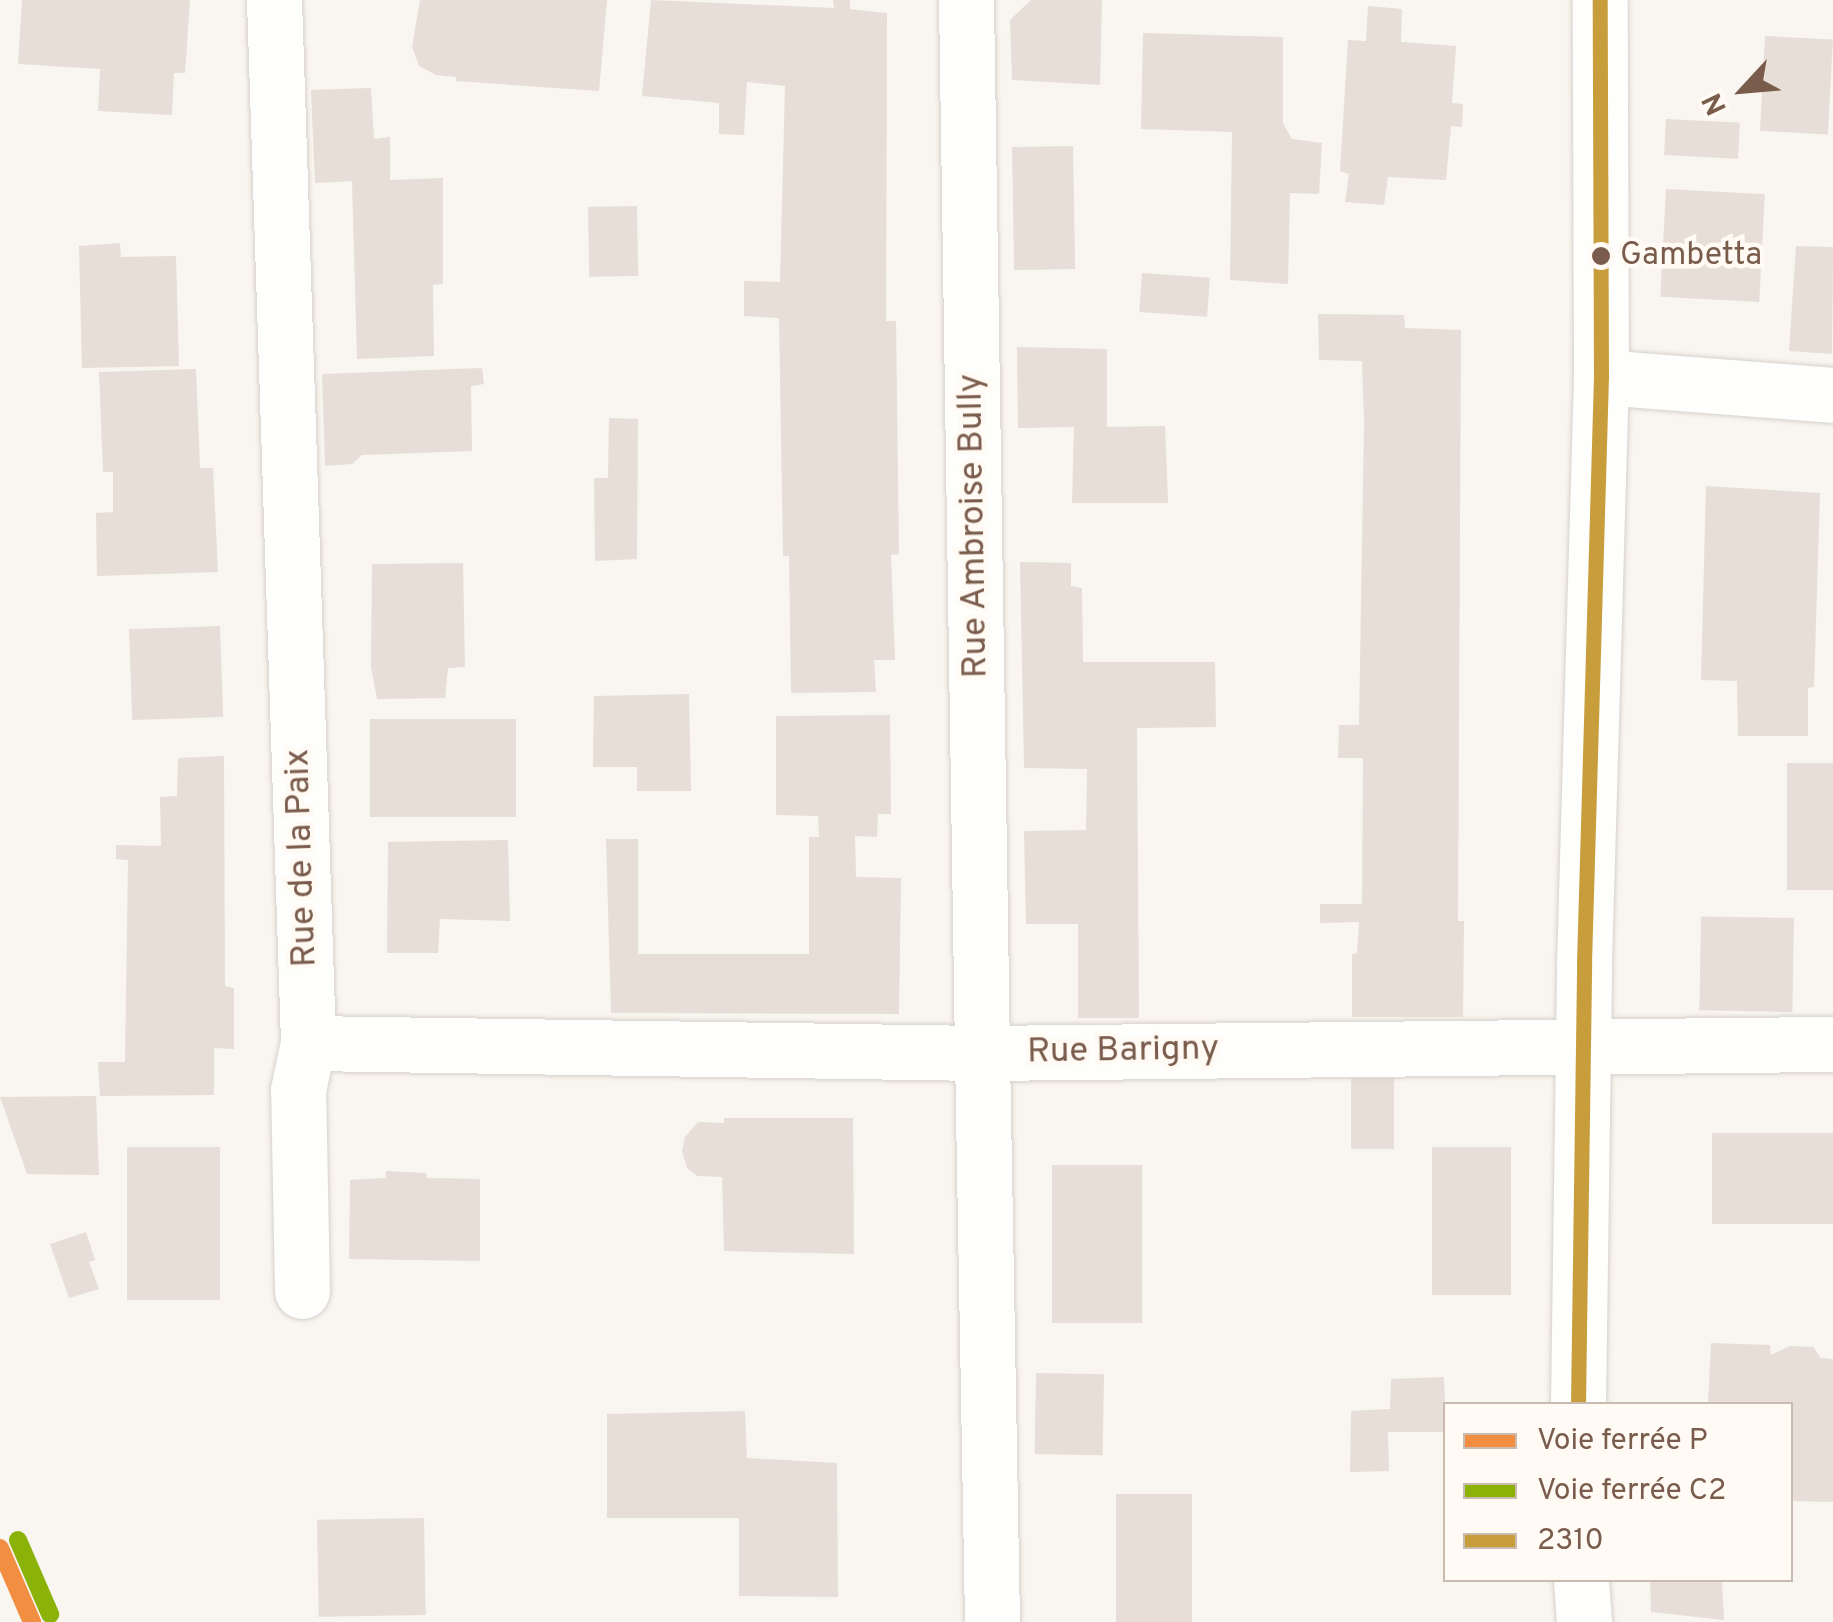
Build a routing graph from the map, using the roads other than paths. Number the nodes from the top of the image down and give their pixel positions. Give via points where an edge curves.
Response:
1 (274, 0) edge
2 (966, 0) edge
3 (1600, 0) edge
4 (1601, 377) junction
5 (1833, 395) edge
6 (308, 1042) junction
7 (1583, 1044) junction
8 (1833, 1044) edge
9 (982, 1053) junction
10 (302, 1292) dead end
11 (1578, 1402) edge
12 (1581, 1582) edge
13 (992, 1622) edge
14 (1584, 1622) edge

1 - 6 street, Rue de la Paix
2 - 9 street, Rue Ambroise Bully
3 - 4 street
4 - 5 street
4 - 7 street
6 - 9 street
6 - 10 street, Rue de la Paix via 298,1090
7 - 8 street, Rue Barigny
7 - 9 street, Rue Barigny
7 - 11 street
9 - 13 street, Rue Barigny
12 - 14 street

